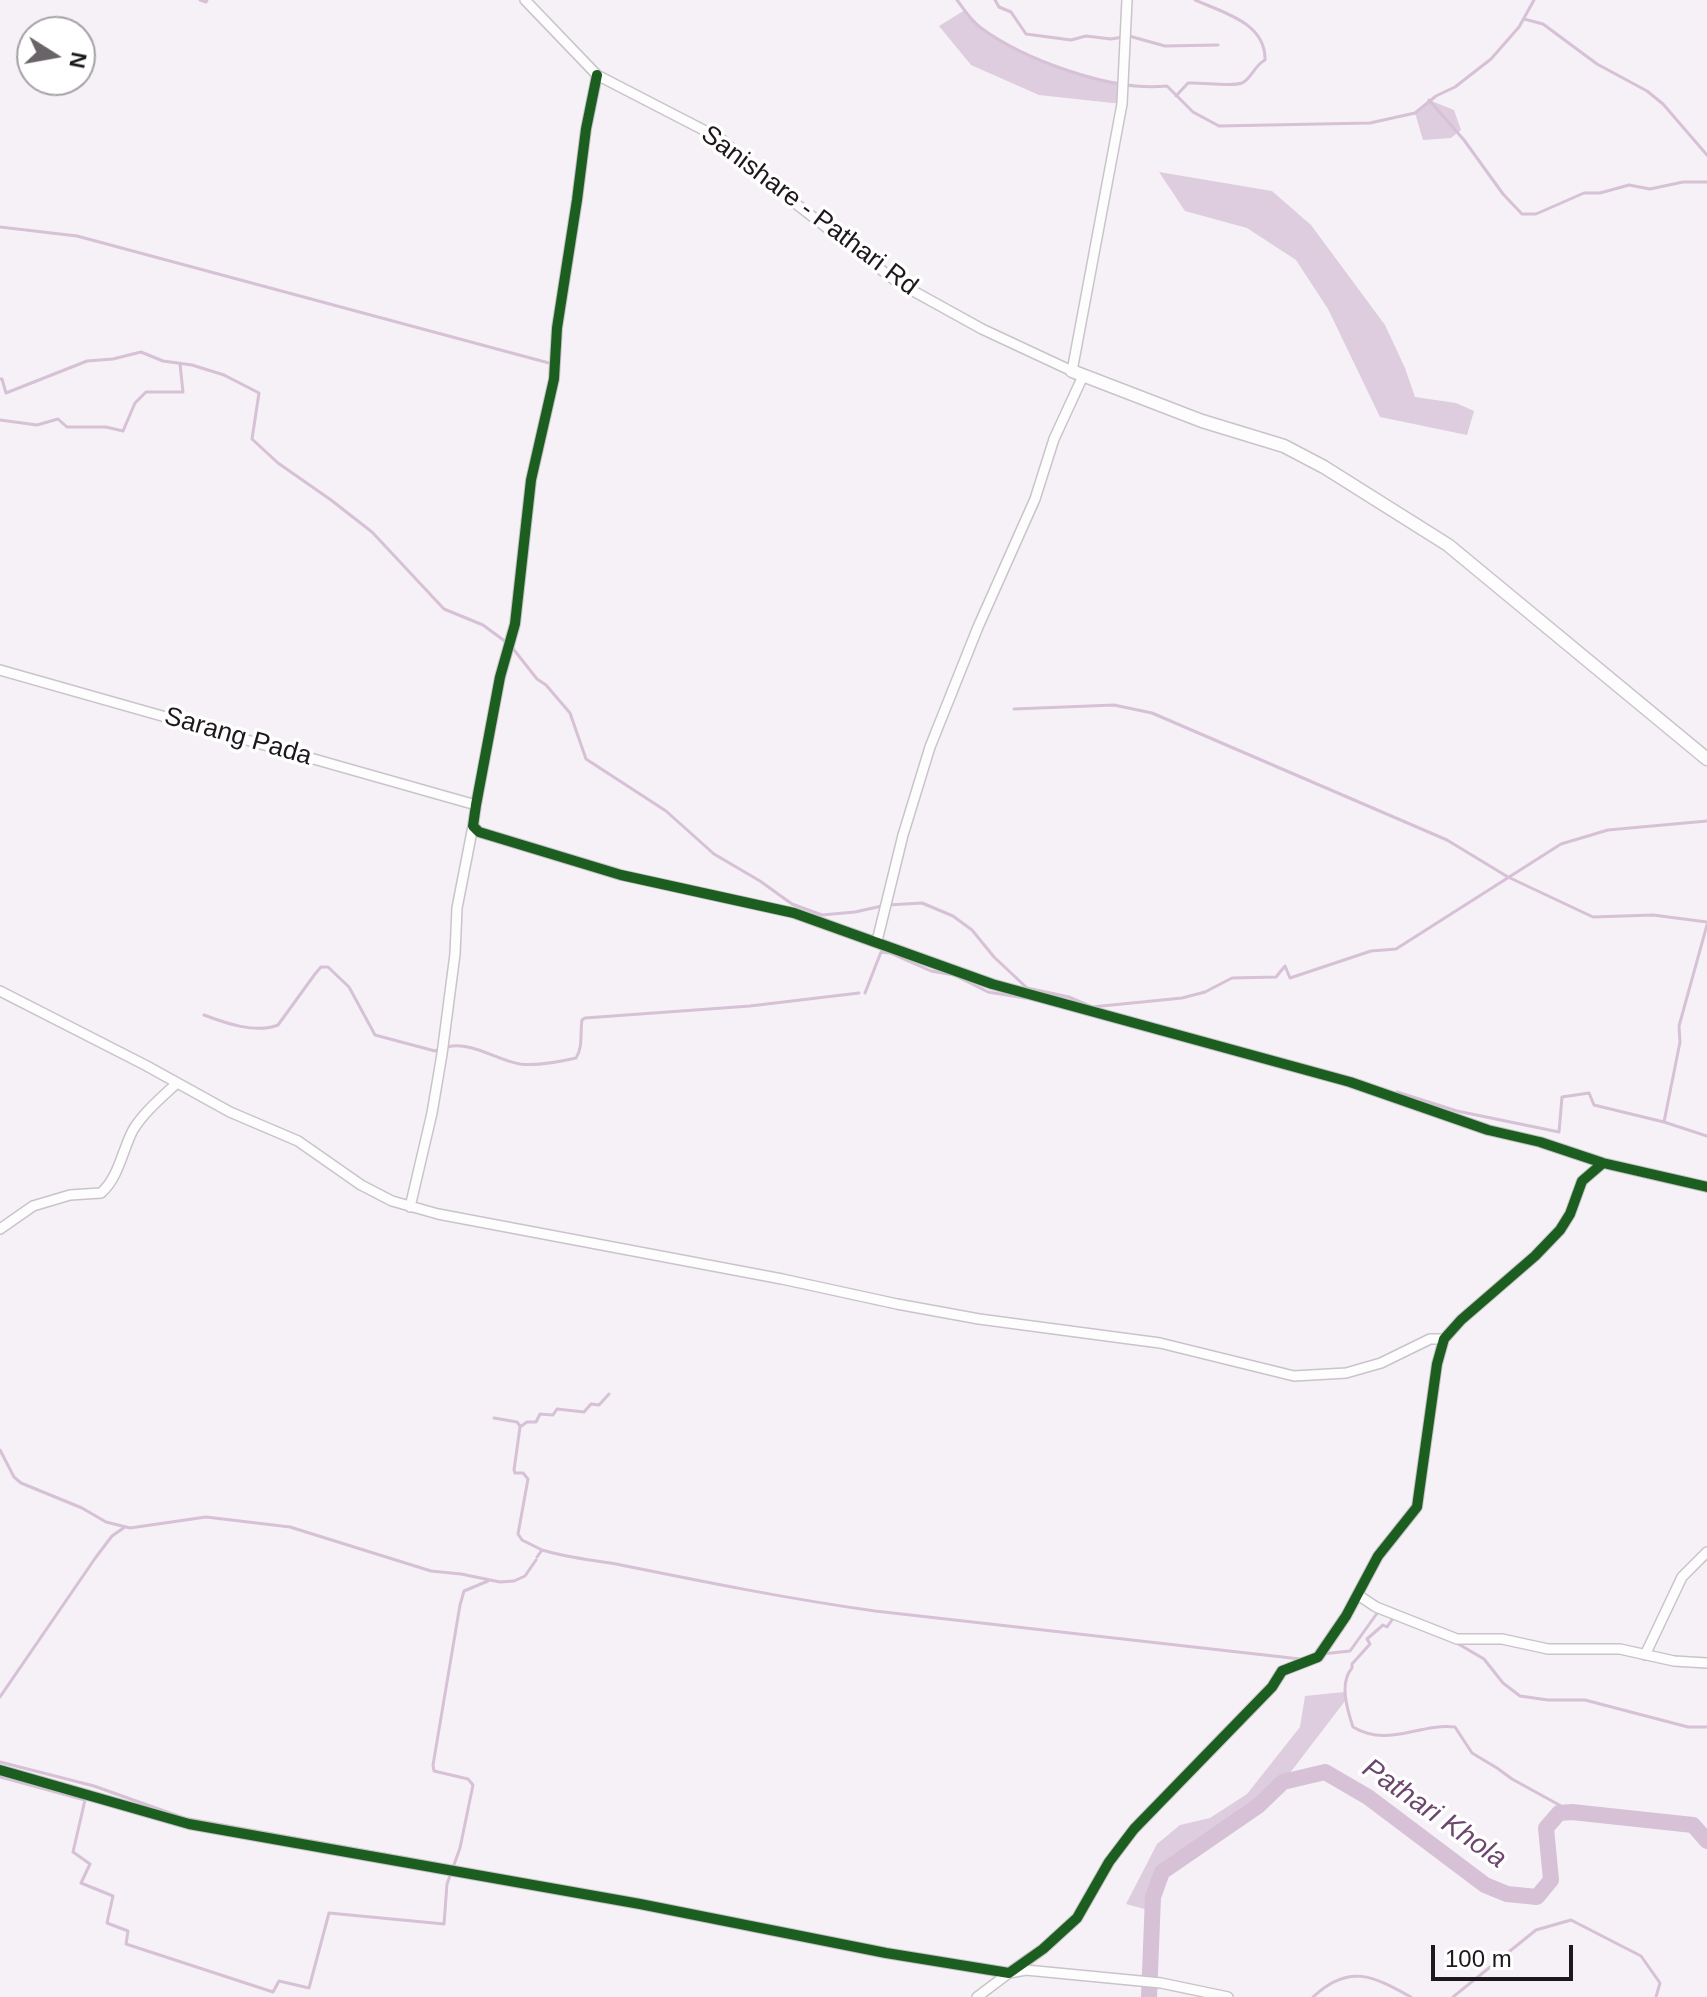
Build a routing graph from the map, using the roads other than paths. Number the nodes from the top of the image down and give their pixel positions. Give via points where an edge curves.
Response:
1 (525, 0) edge
2 (1127, 0) edge
3 (597, 75) junction
4 (1078, 373) junction
5 (0, 670) edge
6 (1707, 759) edge
7 (476, 805) junction
8 (473, 826) junction
9 (877, 941) junction
10 (0, 991) edge
11 (177, 1083) junction
12 (1603, 1163) junction
13 (1707, 1187) edge
14 (410, 1207) junction
15 (0, 1229) edge
16 (1444, 1339) junction
17 (1707, 1552) edge
18 (1358, 1595) junction
19 (1645, 1655) junction
20 (1707, 1663) edge
21 (0, 1770) edge
22 (1009, 1973) junction
23 (977, 1997) edge
24 (1228, 1997) edge

1 - 3 street, Sanishare - Pathari Rd
2 - 4 street via 1122,104
3 - 4 street, Sanishare - Pathari Rd via 721,139 908,289
3 - 7 street via 557,328 554,379 531,480 515,624
4 - 6 street via 1284,446 1324,467 1448,545
4 - 9 street via 1035,499 930,747
5 - 7 street, Sarang Pada
7 - 8 street
8 - 9 street via 621,875 794,913
8 - 14 street via 457,908 442,1054
9 - 12 street via 992,984 1350,1082
10 - 11 street
11 - 14 street via 298,1141 361,1185
11 - 15 street via 136,1126 101,1193 33,1206
12 - 13 street
12 - 16 street via 1582,1181 1560,1230
14 - 16 street via 979,1319 1160,1343 1294,1376 1346,1373 1430,1339
16 - 18 street via 1417,1507 1378,1556
17 - 19 street via 1682,1577
18 - 19 street via 1457,1639
18 - 22 street via 1318,1657 1282,1671 1134,1829 1077,1918
19 - 20 street
21 - 22 street via 189,1824
22 - 23 street
22 - 24 street via 1026,1970 1161,1983

